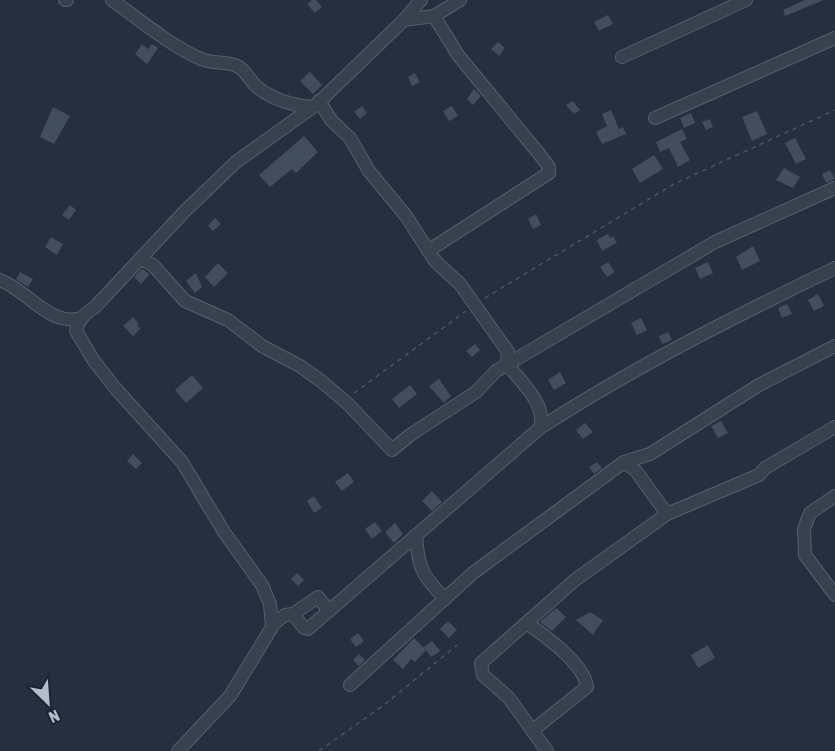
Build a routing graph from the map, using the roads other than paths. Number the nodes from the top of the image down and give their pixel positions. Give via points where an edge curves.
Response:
1 (113, 0) edge
2 (422, 0) edge
3 (460, 0) edge
4 (746, 0) edge
5 (434, 16) junction
6 (404, 20) junction
7 (835, 38) edge
8 (622, 57) dead end
9 (316, 104) junction
10 (655, 118) dead end
11 (835, 188) edge
12 (428, 251) junction
13 (140, 259) junction
14 (835, 268) edge
15 (0, 280) edge
16 (82, 318) junction
17 (835, 346) edge
18 (512, 358) junction
19 (835, 427) edge
20 (540, 428) junction
21 (624, 462) junction
22 (835, 496) edge
23 (667, 514) junction
24 (416, 535) junction
25 (835, 595) edge
26 (445, 599) junction
27 (329, 611) junction
28 (293, 614) junction
29 (528, 623) junction
30 (272, 625) junction
31 (351, 685) dead end
32 (533, 730) junction
33 (178, 751) edge
34 (547, 751) edge

1 - 9 street via 203,60 235,64 270,96 290,105
2 - 6 street
3 - 5 street
4 - 8 street
5 - 6 street
5 - 12 street via 458,55 549,166 549,173
6 - 9 street
7 - 10 street
9 - 12 street via 350,138 369,171 406,216
9 - 13 street via 237,162
11 - 18 street via 715,242
12 - 18 street via 460,284
13 - 16 street
13 - 18 street via 153,265 185,301 228,320 262,346 300,366 344,400 393,450 476,393
14 - 20 street via 678,346
15 - 16 street via 59,320
16 - 30 street via 76,331 93,361 182,462 262,585 270,604
17 - 21 street via 759,385 650,454
18 - 20 street via 539,407 543,418
19 - 23 street via 759,475
20 - 24 street
21 - 23 street via 636,471
21 - 26 street via 472,573
22 - 25 street via 810,513 804,528 805,555
23 - 29 street via 575,580
24 - 26 street via 418,564
24 - 27 street
26 - 31 street
27 - 28 street via 318,597
27 - 28 street via 308,629
28 - 30 street
29 - 32 street via 481,663 483,675 509,698
29 - 32 street via 560,649 586,678 587,687
30 - 33 street via 230,696
32 - 34 street

